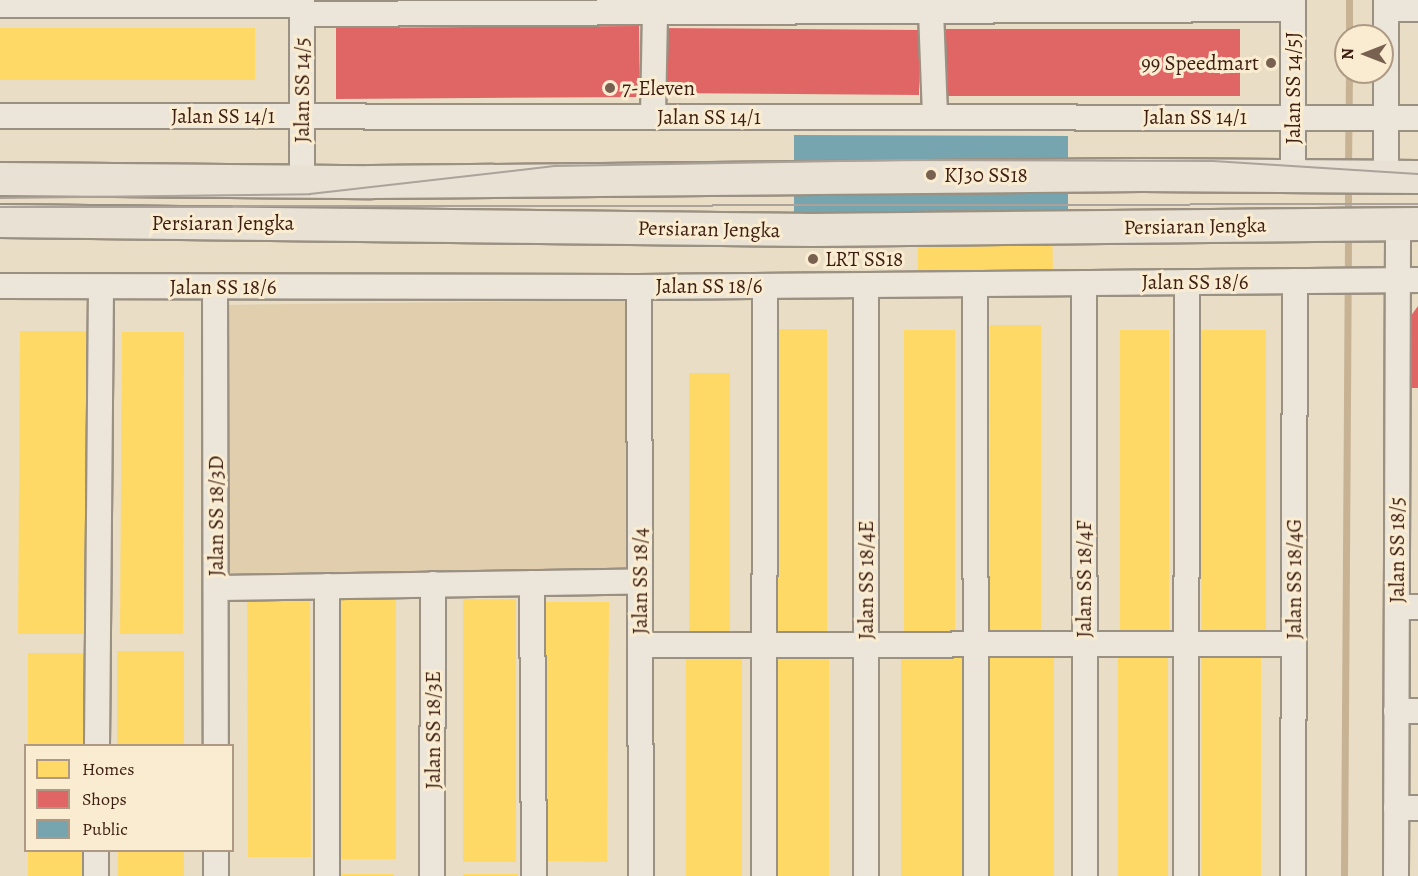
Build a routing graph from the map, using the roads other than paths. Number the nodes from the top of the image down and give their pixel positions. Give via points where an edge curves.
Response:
1 (1293, 4) edge
2 (0, 5) edge
3 (1386, 5) edge
4 (302, 6) edge
5 (939, 7) edge
6 (663, 8) edge
7 (1418, 9) edge
8 (0, 116) edge
9 (302, 116) junction
10 (652, 117) junction
11 (934, 117) junction
12 (1293, 118) junction
13 (1386, 118) junction
14 (1418, 118) edge
15 (1293, 177) junction
16 (1360, 177) junction
17 (1418, 177) edge
18 (0, 179) edge
19 (302, 180) junction
20 (0, 221) edge
21 (1408, 224) edge
22 (1408, 280) edge
23 (1295, 281) junction
24 (1187, 282) junction
25 (1084, 283) junction
26 (975, 284) junction
27 (866, 285) junction
28 (0, 286) edge
29 (101, 286) junction
30 (215, 286) junction
31 (765, 286) junction
32 (639, 287) junction
33 (1408, 398) edge
34 (1408, 501) edge
35 (640, 581) junction
36 (532, 583) junction
37 (433, 584) junction
38 (327, 586) junction
39 (216, 588) junction
40 (1407, 607) edge
41 (1293, 644) junction
42 (640, 645) junction
43 (764, 645) junction
44 (866, 645) junction
45 (975, 645) junction
46 (1084, 645) junction
47 (1186, 645) junction
48 (1407, 711) edge
49 (97, 744) edge
50 (216, 744) edge
51 (1407, 808) edge
52 (96, 852) edge
53 (216, 852) edge
54 (96, 876) edge
55 (216, 876) edge
56 (327, 876) edge
57 (432, 876) edge
58 (534, 876) edge
59 (642, 876) edge
60 (764, 876) edge
61 (866, 876) edge
62 (976, 876) edge
63 (1085, 876) edge
64 (1186, 876) edge
65 (1293, 876) edge
66 (1396, 876) edge

1 - 5 street
1 - 12 street, Jalan SS 14/5J
2 - 4 street
3 - 7 street
3 - 13 street
4 - 6 street
4 - 9 street, Jalan SS 14/5
5 - 6 street
5 - 11 street
6 - 10 street
8 - 9 street, Jalan SS 14/1
9 - 10 street, Jalan SS 14/1
9 - 19 street, Jalan SS 14/5
10 - 11 street, Jalan SS 14/1
11 - 12 street, Jalan SS 14/1
12 - 13 street, Jalan SS 14/1
12 - 15 street, Jalan SS 14/5J
13 - 14 street, Jalan SS 14/1
13 - 16 street
15 - 16 main road, Persiaran Jengka
15 - 19 main road, Persiaran Jengka
16 - 17 main road, Persiaran Jengka
18 - 19 main road, Persiaran Jengka
20 - 21 main road, Persiaran Jengka via 812,230
21 - 22 street, Jalan SS 18/5
22 - 23 street, Jalan SS 18/6
22 - 33 street, Jalan SS 18/5
23 - 24 street, Jalan SS 18/6
23 - 41 street, Jalan SS 18/4G
24 - 25 street, Jalan SS 18/6
24 - 47 street
25 - 26 street, Jalan SS 18/6
25 - 46 street, Jalan SS 18/4F
26 - 27 street, Jalan SS 18/6
26 - 45 street
27 - 31 street, Jalan SS 18/6
27 - 44 street, Jalan SS 18/4E
28 - 29 street, Jalan SS 18/6
29 - 30 street, Jalan SS 18/6
29 - 49 street
30 - 32 street, Jalan SS 18/6
30 - 39 street, Jalan SS 18/3D
31 - 32 street, Jalan SS 18/6
31 - 43 street
32 - 35 street, Jalan SS 18/4
33 - 34 street, Jalan SS 18/5
34 - 40 street, Jalan SS 18/5
35 - 36 street
35 - 42 street, Jalan SS 18/4
36 - 37 street
36 - 58 street
37 - 38 street
37 - 57 street, Jalan SS 18/3E
38 - 39 street
38 - 56 street
39 - 50 street, Jalan SS 18/3D
40 - 48 street, Jalan SS 18/5
41 - 47 street
41 - 65 street, Jalan SS 18/4G
42 - 43 street
42 - 59 street, Jalan SS 18/4
43 - 44 street
43 - 60 street
44 - 45 street
44 - 61 street, Jalan SS 18/4E
45 - 46 street
45 - 62 street
46 - 47 street
46 - 63 street, Jalan SS 18/4F
47 - 64 street
48 - 51 street, Jalan SS 18/5
51 - 66 street, Jalan SS 18/5
52 - 54 street
53 - 55 street

